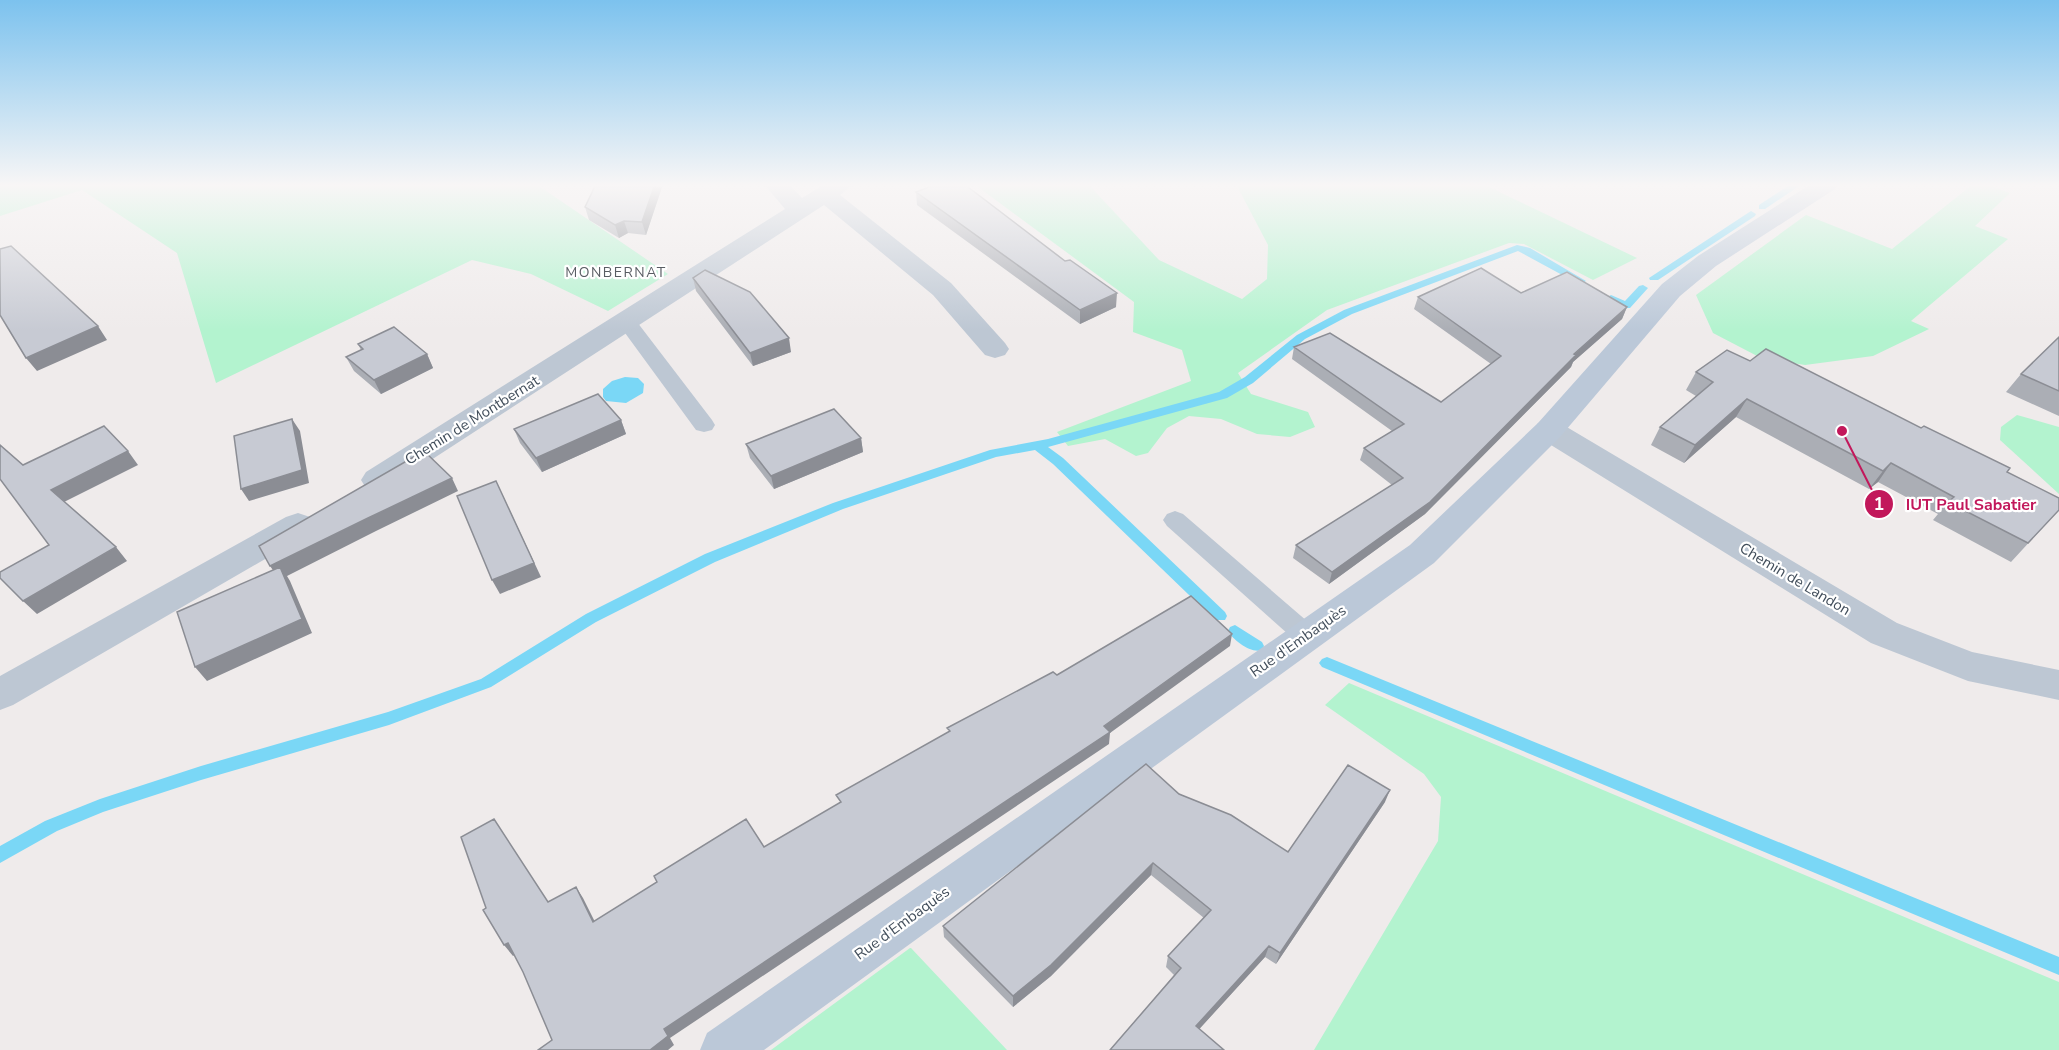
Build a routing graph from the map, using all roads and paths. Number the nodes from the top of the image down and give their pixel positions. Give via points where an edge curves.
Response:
1 (767, 233) edge
2 (881, 233) edge
3 (1751, 233) edge
4 (627, 322) junction
5 (995, 349) dead end
6 (704, 425) dead end
7 (1549, 430) junction
8 (355, 493) edge
9 (324, 510) edge
10 (1174, 520) dead end
11 (1306, 635) junction
12 (2059, 685) edge
13 (0, 694) edge
14 (724, 1050) edge

1 - 4 street, Chemin de Montbernat
2 - 5 street via 942,289
3 - 7 street, Rue d'Embaquès via 1671,290
4 - 6 lane
4 - 8 street, Chemin de Montbernat
7 - 11 street, Rue d'Embaquès via 1422,554
7 - 12 street, Chemin de Landon via 1884,633 1968,666
9 - 13 street
10 - 11 lane
11 - 14 street, Rue d'Embaquès

